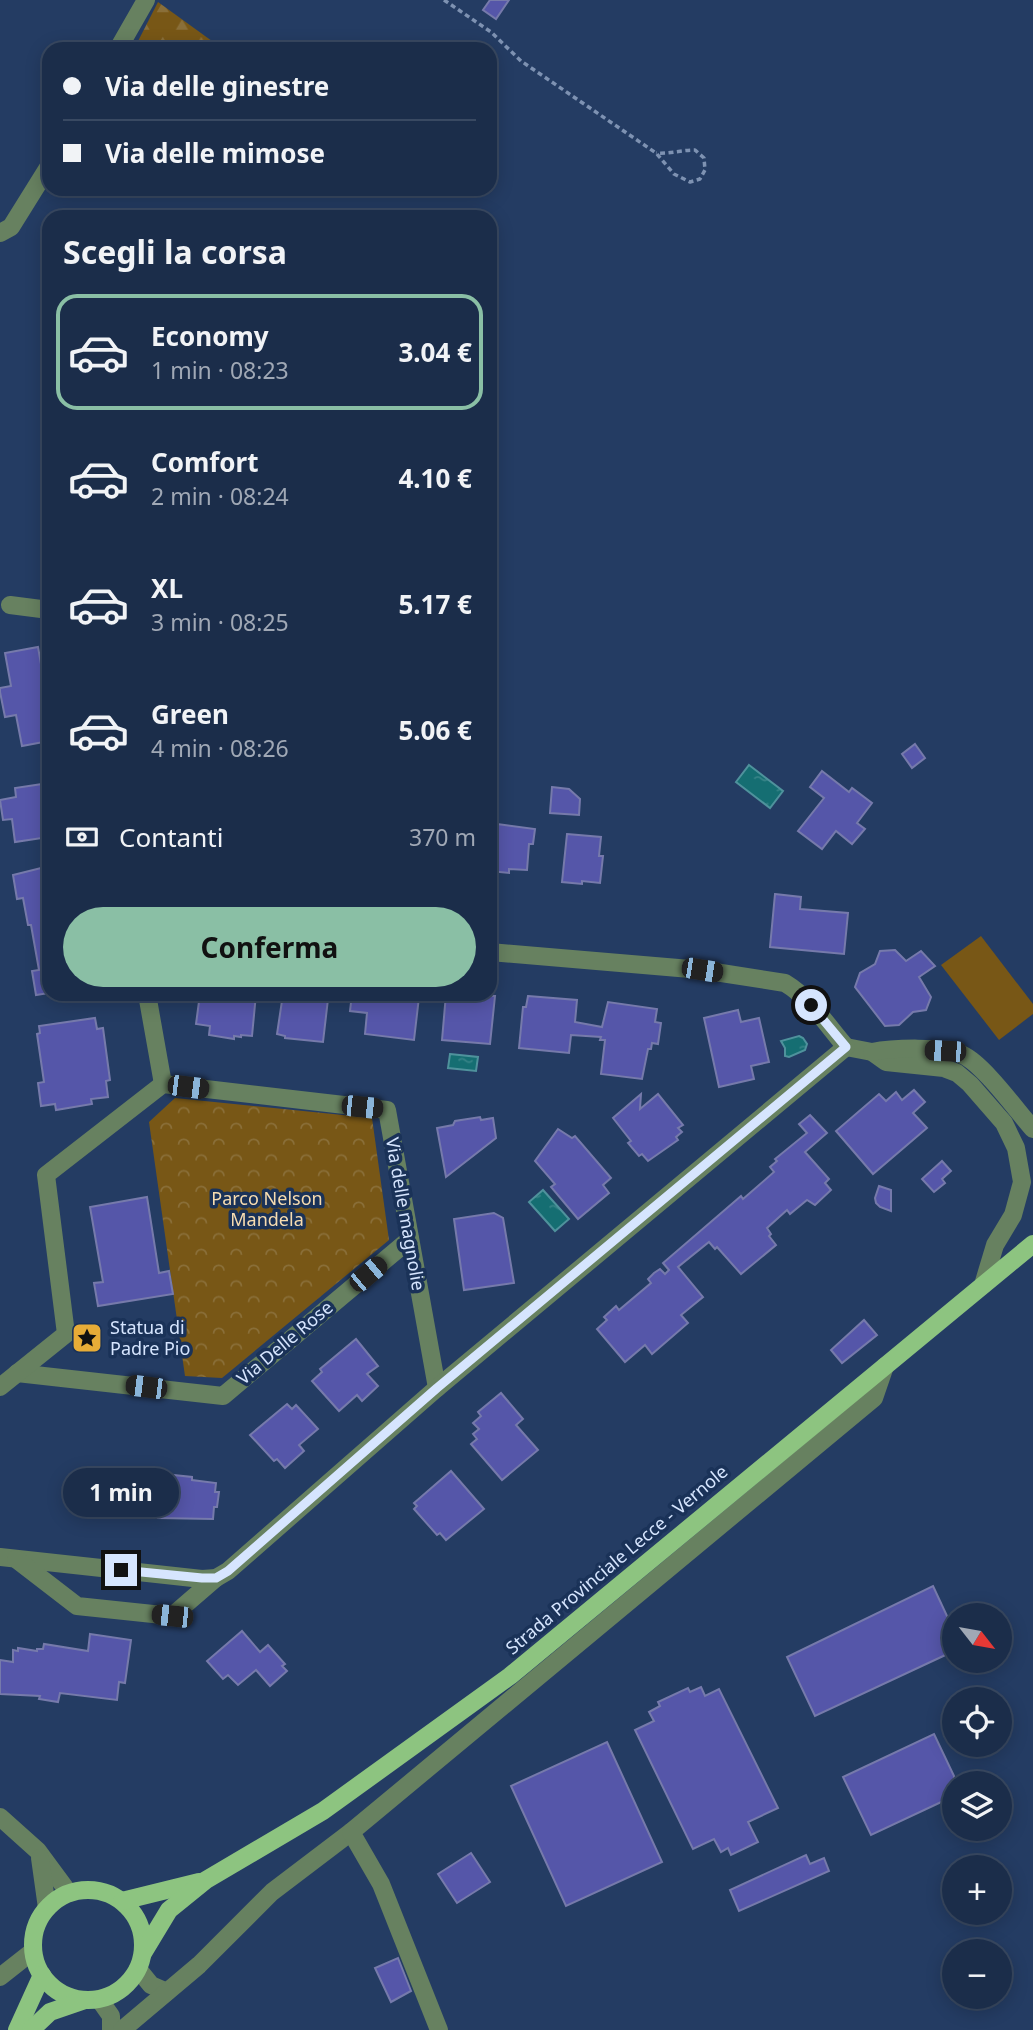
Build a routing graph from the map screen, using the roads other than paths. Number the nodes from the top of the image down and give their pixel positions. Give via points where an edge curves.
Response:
1 (146, 0) edge
2 (122, 42) edge
3 (42, 177) edge
4 (0, 233) edge
5 (10, 605) dead end
6 (42, 609) edge
7 (497, 953) edge
8 (147, 1001) edge
9 (846, 1047) junction
10 (872, 1052) junction
11 (163, 1084) junction
12 (1033, 1129) edge
13 (1021, 1182) junction
14 (1033, 1199) edge
15 (410, 1239) junction
16 (1033, 1244) edge
17 (983, 1284) junction
18 (886, 1366) junction
19 (17, 1373) junction
20 (0, 1387) edge
21 (437, 1388) junction
22 (7, 1557) edge
23 (216, 1578) junction
24 (0, 1817) edge
25 (351, 1832) junction
26 (38, 1851) junction
27 (206, 1880) junction
28 (69, 1893) junction
29 (122, 1901) junction
30 (47, 1908) junction
31 (33, 1951) junction
32 (141, 1961) junction
33 (42, 1975) junction
34 (0, 1977) edge
35 (167, 1992) junction
36 (92, 1999) junction
37 (17, 2030) edge
38 (31, 2030) edge
39 (111, 2030) edge
40 (121, 2030) edge
41 (439, 2030) edge

1 - 2 street
3 - 4 street via 11,227
5 - 6 street
7 - 9 street via 702,970 785,983 811,1005
8 - 11 street
9 - 10 street
9 - 21 street
10 - 12 street via 909,1049 963,1055
10 - 13 street via 886,1062 944,1068 970,1084 1004,1123 1016,1148
11 - 15 street, Via delle magnolie via 387,1110
11 - 19 street via 46,1175 66,1334
13 - 14 street
13 - 17 street via 1013,1215 995,1245
15 - 19 street, Via Delle Rose via 223,1396
15 - 21 street, Via delle magnolie
16 - 17 main road, Strada Provinciale Lecce - Vernole
17 - 18 main road, Strada Provinciale Lecce - Vernole
18 - 25 street via 874,1398
18 - 27 main road, Strada Provinciale Lecce - Vernole via 510,1676 323,1811
19 - 20 street
21 - 23 street
22 - 23 street
22 - 23 street via 78,1606 172,1616
24 - 26 street
25 - 35 street via 272,1892
25 - 41 street via 381,1884
26 - 28 street
26 - 30 street
27 - 29 main road, Strada Provinciale Lecce - Vernole
27 - 32 main road, Strada Provinciale Lecce - Vernole via 169,1910
28 - 29 main road via 87,1889
28 - 30 main road
29 - 32 main road via 140,1924
30 - 31 main road via 34,1936
31 - 33 main road
31 - 34 street
32 - 35 street via 151,1985
32 - 36 main road, Strada Provinciale Lecce - Vernole via 117,1992
33 - 36 main road via 68,1997
33 - 37 main road
35 - 40 street
36 - 38 main road, Strada Provinciale Lecce - Vernole via 50,2012
36 - 39 street via 111,2016

